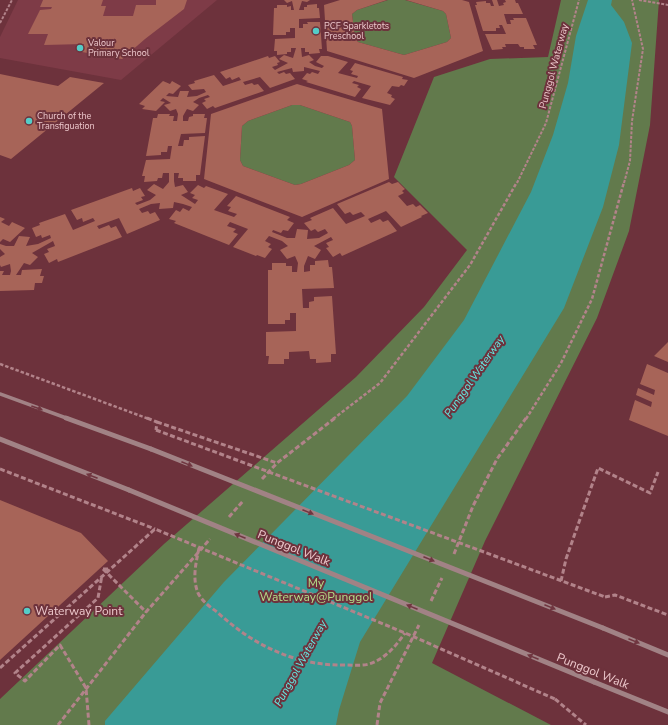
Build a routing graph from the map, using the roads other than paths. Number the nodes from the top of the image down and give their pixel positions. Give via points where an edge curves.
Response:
1 (0, 394) edge
2 (0, 439) edge
3 (668, 655) edge
4 (668, 712) edge

1 -> 3 street, bridge via 151,449
4 -> 2 street, Punggol Walk, bridge

